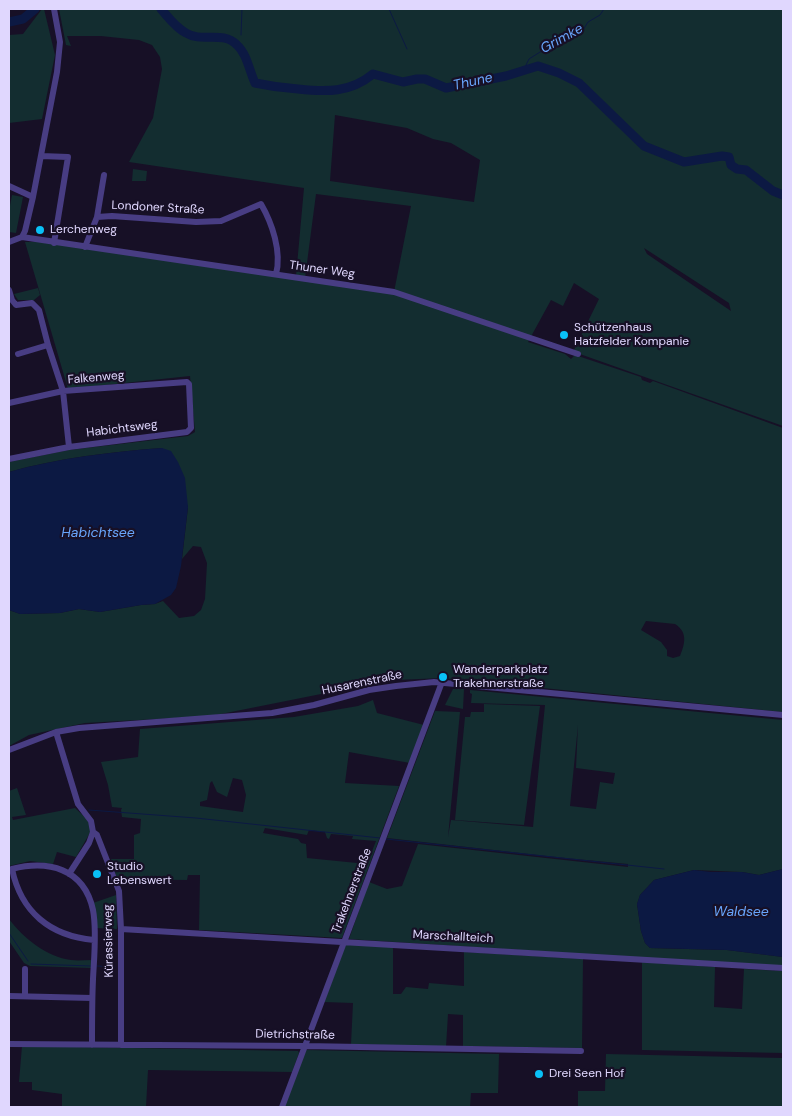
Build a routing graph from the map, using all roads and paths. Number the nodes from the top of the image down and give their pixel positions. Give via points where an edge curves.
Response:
1 (54, 9) edge
2 (41, 156) junction
3 (104, 175) dead end
4 (9, 186) edge
5 (33, 197) junction
6 (97, 217) junction
7 (22, 237) junction
8 (9, 242) edge
9 (54, 243) junction
10 (85, 247) junction
11 (276, 274) junction
12 (9, 290) edge
13 (48, 345) junction
14 (18, 354) dead end
15 (578, 354) dead end
16 (186, 382) joint
17 (63, 392) junction
18 (9, 403) edge
19 (69, 447) junction
20 (9, 459) edge
21 (442, 682) junction
22 (783, 715) edge
23 (56, 732) junction
24 (9, 750) edge
25 (93, 832) junction
26 (69, 874) junction
27 (121, 929) junction
28 (94, 940) junction
29 (344, 941) junction
30 (25, 968) dead end
31 (783, 968) edge
32 (9, 996) edge
33 (25, 996) junction
34 (92, 998) junction
35 (9, 1044) edge
36 (92, 1045) junction
37 (120, 1045) junction
38 (305, 1046) junction
39 (581, 1051) dead end
40 (282, 1107) edge

1 - 2 street via 60,42
2 - 5 street
2 - 9 street via 68,157
3 - 6 street, Londoner Straße
4 - 5 street
5 - 7 street
6 - 10 street, Londoner Straße
6 - 11 street, Londoner Straße via 221,221 261,204 273,230 279,266
7 - 8 street
7 - 9 street, Thuner Weg
9 - 10 street, Thuner Weg
10 - 11 street, Thuner Weg
11 - 15 street, Thuner Weg via 394,292
12 - 13 street via 16,304 32,303 39,310
13 - 14 street
13 - 17 street
16 - 17 street, Falkenweg
16 - 19 street, Habichtsweg via 189,384 190,428 187,432
17 - 18 street, Falkenweg
17 - 19 street
19 - 20 street, Habichtsweg
21 - 22 street, Husarenstraße
21 - 23 street, Husarenstraße via 369,690 272,714 82,727
21 - 29 street, Trakehnerstraße
23 - 24 street, Husarenstraße
23 - 25 street, Kürassierweg via 78,804 91,821
25 - 26 street
25 - 27 street, Kürassierweg via 98,835 119,891
26 - 28 street via 89,896 94,917
26 - 28 street via 48,865 12,869 18,892 40,920 66,935
27 - 29 street, Marschallteich
27 - 37 street, Kürassierweg
28 - 34 street
29 - 31 street, Marschallteich
29 - 38 street, Trakehnerstraße
30 - 33 street
32 - 33 street
33 - 34 street
34 - 36 street
35 - 36 street, Dietrichstraße
36 - 37 street, Dietrichstraße
37 - 38 street, Dietrichstraße
38 - 39 street, Dietrichstraße
38 - 40 street, Trakehnerstraße

